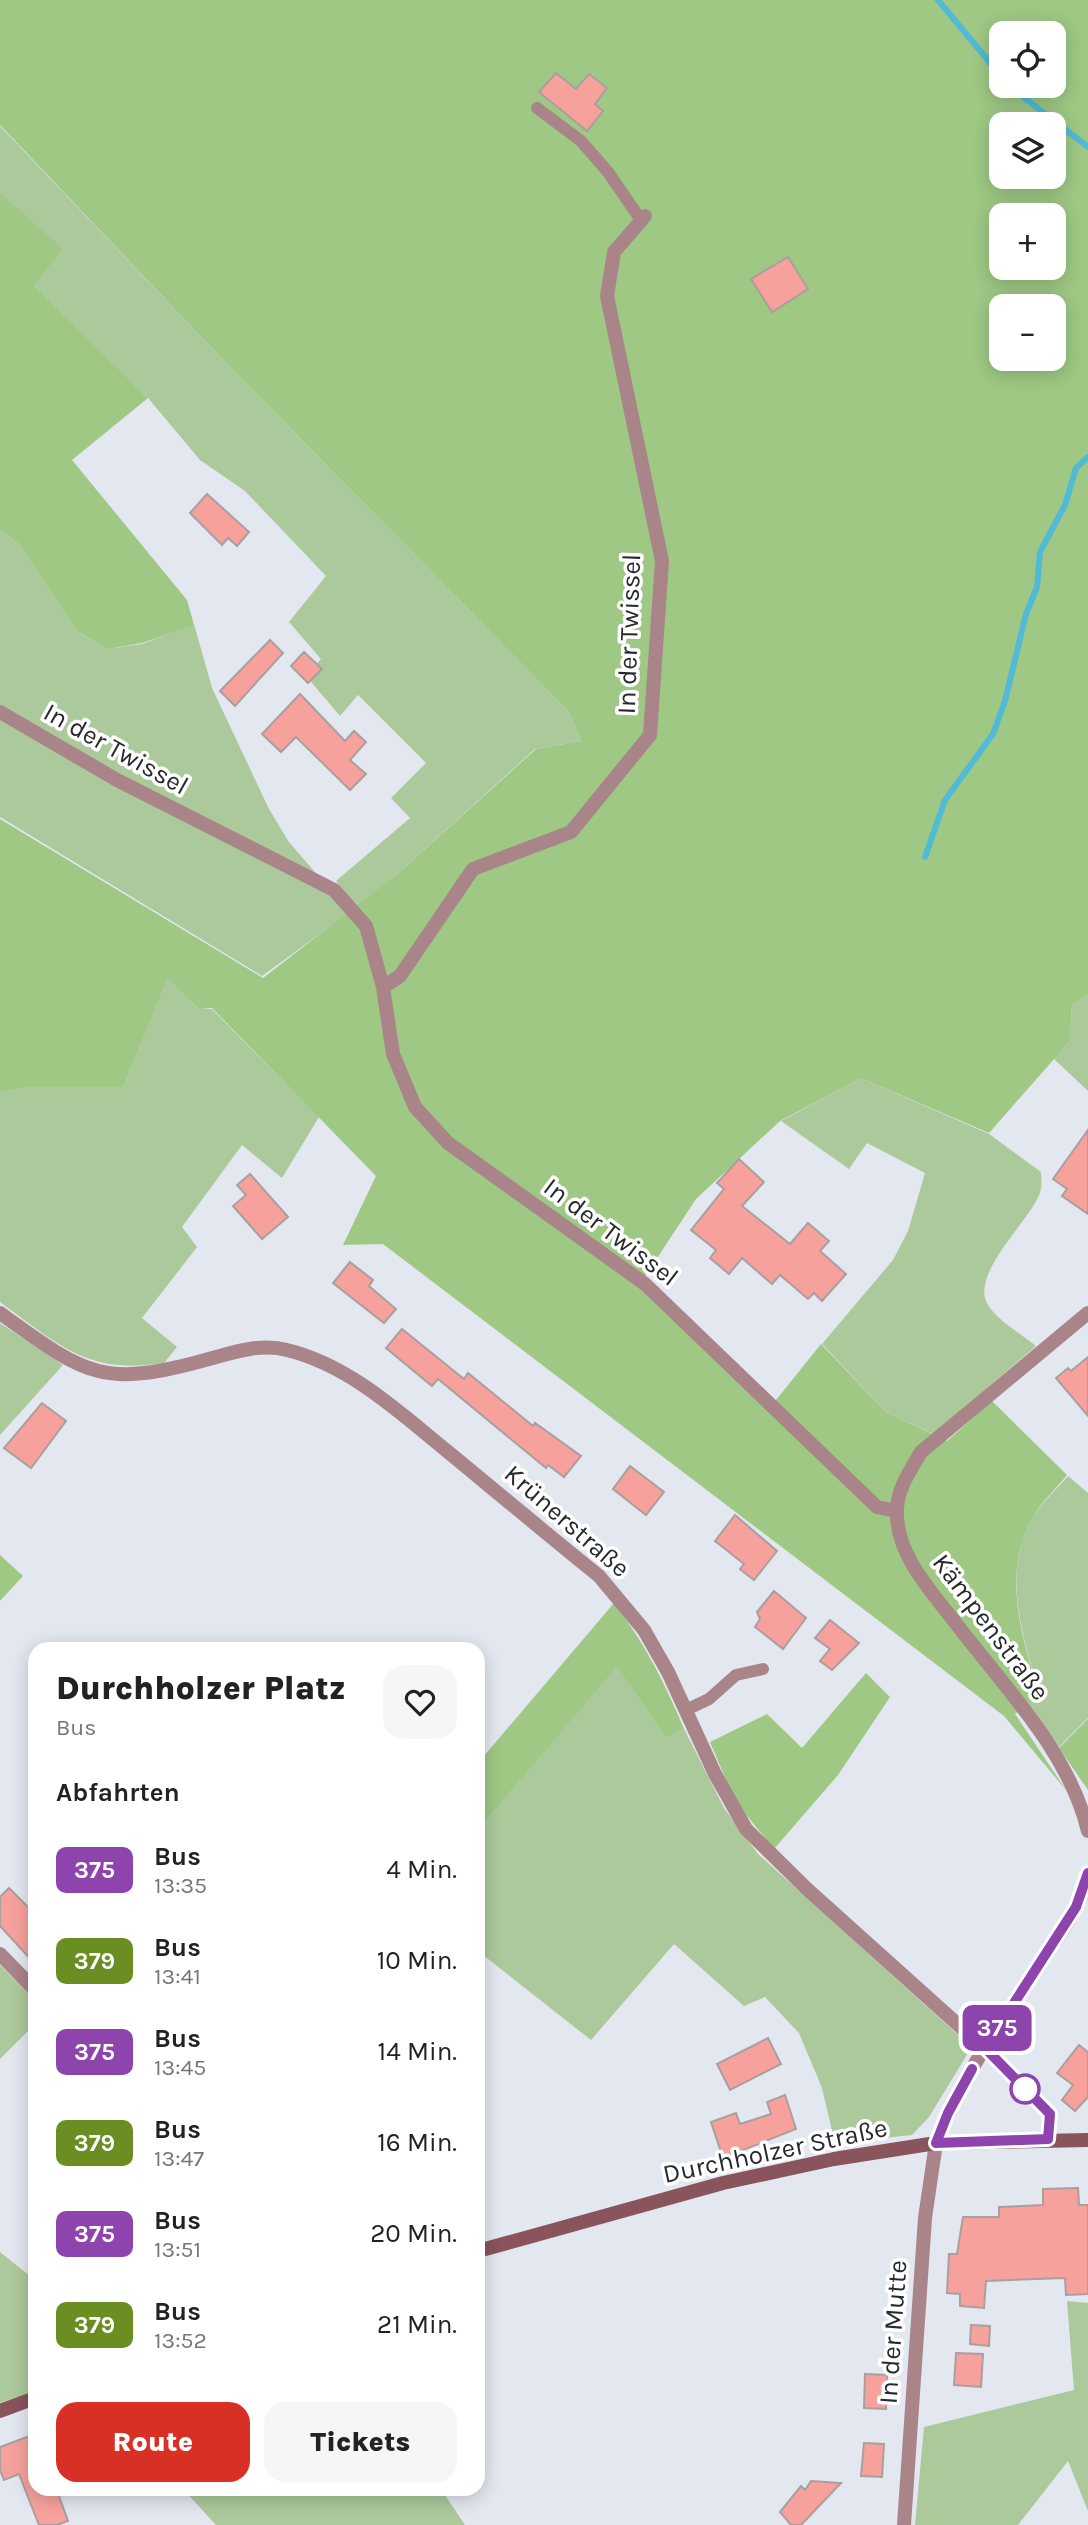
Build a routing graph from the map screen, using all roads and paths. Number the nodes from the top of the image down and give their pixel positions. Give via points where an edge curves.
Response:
1 (537, 108) dead end
2 (643, 218) joint
3 (0, 712) edge
4 (383, 987) junction
5 (1088, 1312) edge
6 (0, 1313) edge
7 (896, 1511) junction
8 (764, 1669) dead end
9 (686, 1710) junction
10 (1088, 1831) edge
11 (1088, 1873) edge
12 (0, 1954) edge
13 (28, 1983) edge
14 (985, 2048) junction
15 (1048, 2139) junction
16 (1088, 2140) edge
17 (936, 2143) junction
18 (485, 2248) edge
19 (28, 2401) edge
20 (0, 2411) edge
21 (904, 2525) edge

1 - 2 lane via 581,141
2 - 4 street, In der Twissel via 614,252 607,296 662,561 650,735 572,832 473,869 400,976
3 - 4 street, In der Twissel via 117,780 334,890 366,926
4 - 7 street, In der Twissel via 393,1054 415,1107 448,1143 645,1284 877,1507
5 - 7 street via 921,1452 907,1476
6 - 9 street, Krünerstraße via 69,1361 105,1374 158,1373 267,1347 286,1349 340,1372 395,1409 599,1576 644,1630
7 - 10 street, Kämpenstraße via 906,1554 1046,1741 1082,1805
8 - 9 lane via 736,1675 709,1699
9 - 14 street, Krünerstraße via 746,1829
11 - 14 street via 1076,1907
12 - 13 street
14 - 15 lane via 1050,2114
14 - 17 street
15 - 16 main road, Durchholzer Straße
15 - 17 main road, Durchholzer Straße
17 - 18 main road, Durchholzer Straße via 723,2183
17 - 21 street, In der Mutte via 925,2218
19 - 20 main road

